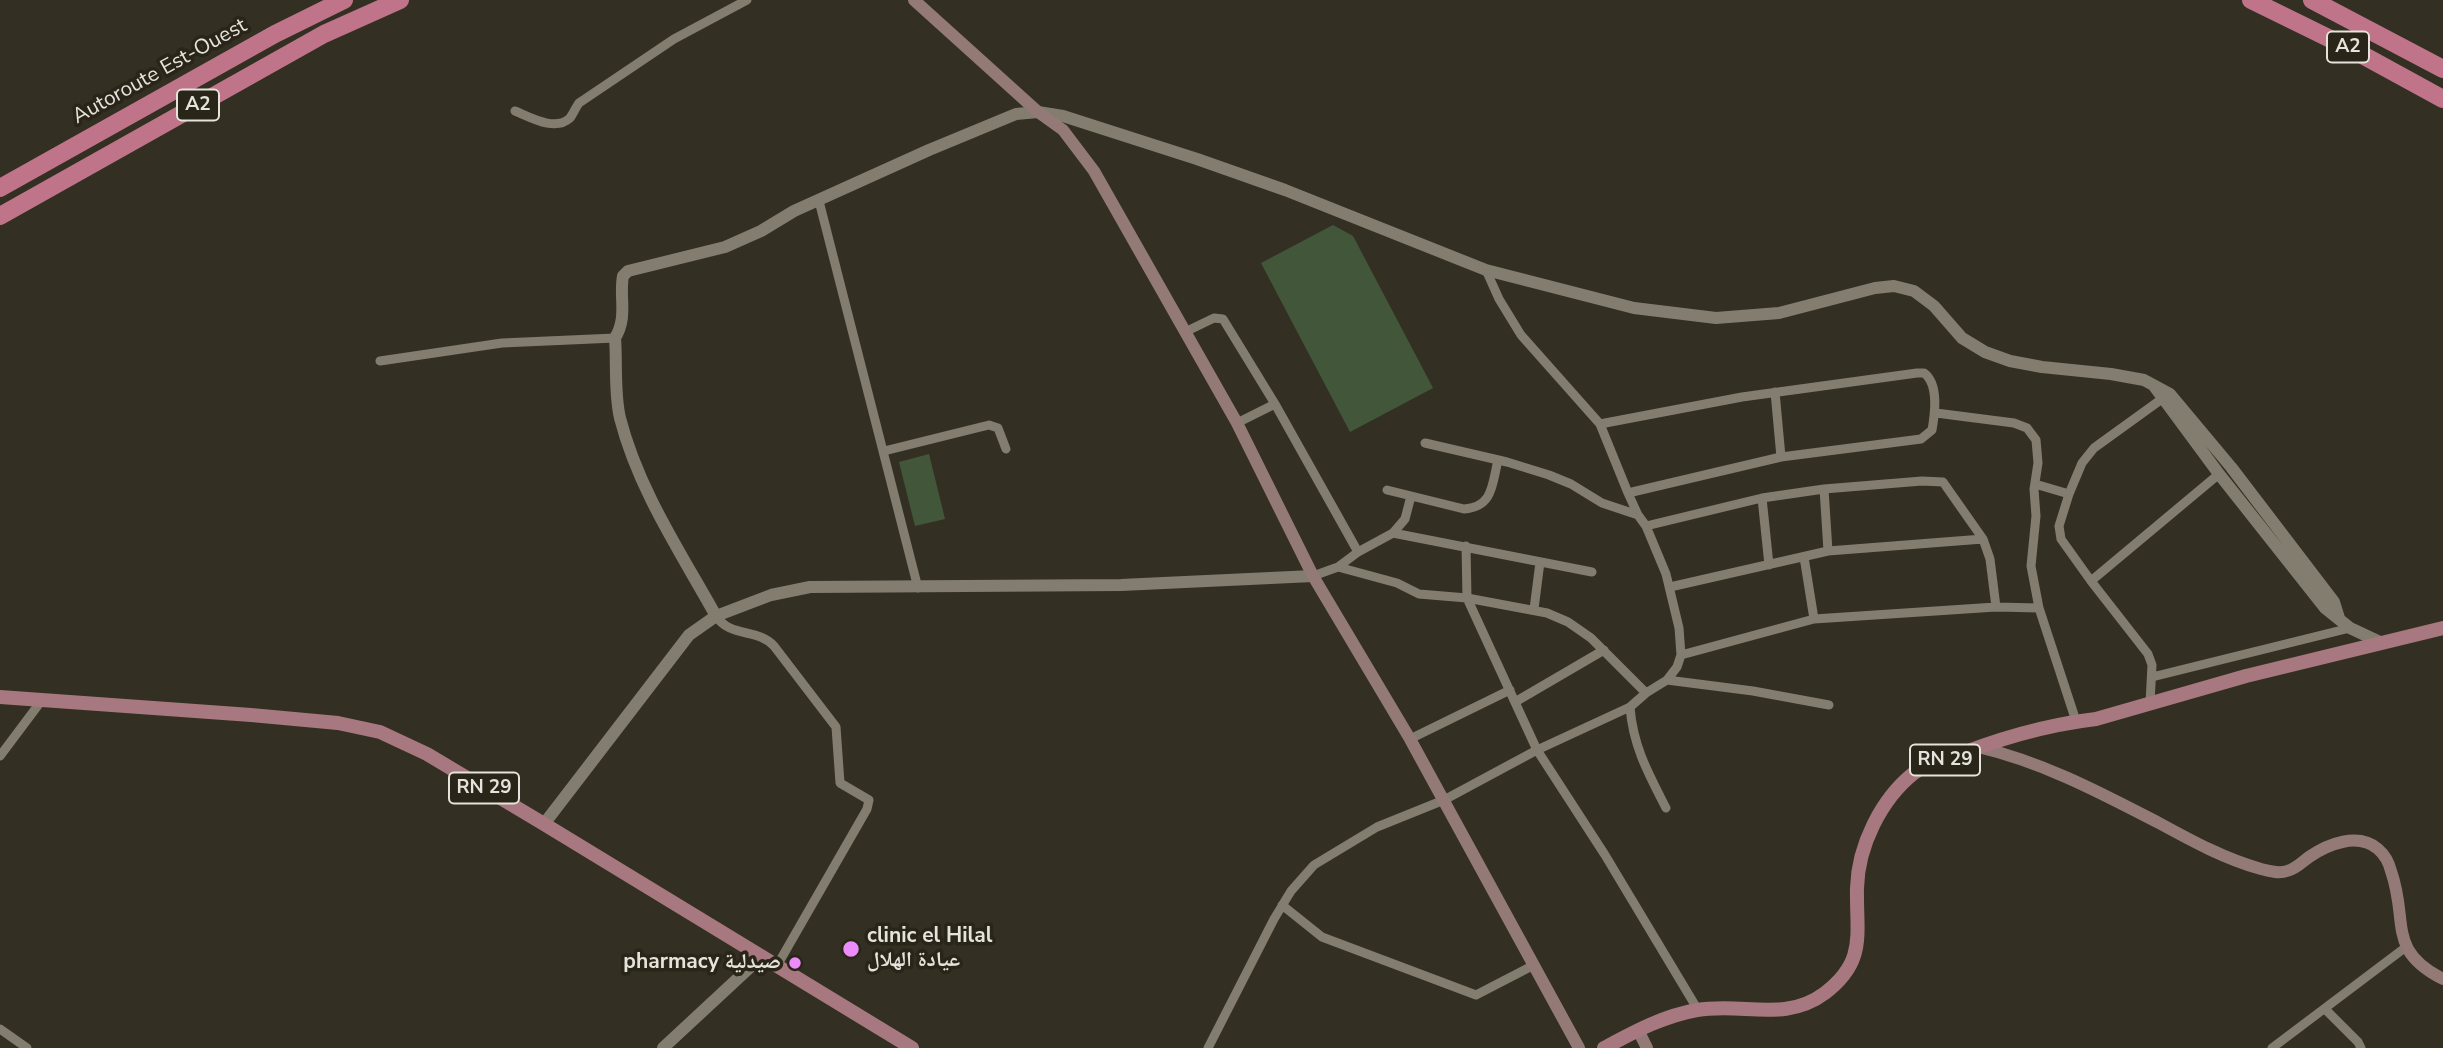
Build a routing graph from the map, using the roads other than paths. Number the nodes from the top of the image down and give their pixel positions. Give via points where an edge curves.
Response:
1 (344, 0) edge
2 (400, 0) edge
3 (412, 0) edge
4 (747, 0) edge
5 (914, 0) edge
6 (2251, 0) edge
7 (2312, 0) edge
8 (369, 14) junction
9 (2443, 69) edge
10 (2443, 99) edge
11 (515, 110) dead end
12 (1038, 112) junction
13 (0, 188) edge
14 (819, 201) junction
15 (0, 216) edge
16 (1486, 270) junction
17 (1185, 332) junction
18 (615, 338) junction
19 (380, 361) dead end
20 (1775, 393) junction
21 (2166, 396) junction
22 (1275, 404) junction
23 (1936, 413) junction
24 (1237, 423) junction
25 (1600, 424) junction
26 (1425, 443) dead end
27 (1006, 449) dead end
28 (884, 451) junction
29 (1781, 457) junction
30 (1498, 460) junction
31 (2219, 474) junction
32 (2035, 484) junction
33 (1824, 489) junction
34 (1387, 490) dead end
35 (1628, 493) junction
36 (2069, 494) junction
37 (1411, 496) junction
38 (1762, 498) junction
39 (1638, 514) junction
40 (1646, 526) junction
41 (1393, 533) junction
42 (1983, 539) junction
43 (1466, 546) junction
44 (1828, 551) junction
45 (1357, 552) junction
46 (1804, 557) junction
47 (1540, 562) junction
48 (1769, 565) junction
49 (1338, 567) junction
50 (1592, 572) dead end
51 (1313, 576) junction
52 (2091, 582) junction
53 (918, 587) junction
54 (1670, 587) junction
55 (1467, 598) junction
56 (1996, 607) junction
57 (2039, 608) junction
58 (1534, 609) junction
59 (716, 616) junction
60 (2339, 618) junction
61 (1814, 619) junction
62 (2350, 628) junction
63 (2443, 628) edge
64 (2382, 643) junction
65 (1604, 650) junction
66 (1681, 655) junction
67 (2152, 677) junction
68 (1667, 680) junction
69 (1510, 690) junction
70 (1646, 693) junction
71 (0, 697) edge
72 (42, 700) junction
73 (1515, 702) junction
74 (2150, 703) junction
75 (1829, 705) dead end
76 (1630, 706) junction
77 (2076, 721) junction
78 (1410, 739) junction
79 (1978, 746) junction
80 (1537, 750) junction
81 (0, 756) edge
82 (1444, 800) junction
83 (1665, 808) dead end
84 (544, 824) junction
85 (1282, 905) junction
86 (2406, 947) junction
87 (761, 957) junction
88 (778, 964) junction
89 (1534, 965) junction
90 (2443, 979) edge
91 (2325, 1009) junction
92 (1698, 1010) junction
93 (0, 1029) edge
94 (1638, 1030) junction
95 (27, 1048) edge
96 (663, 1048) edge
97 (912, 1048) edge
98 (1208, 1048) edge
99 (1579, 1048) edge
100 (1604, 1048) edge
101 (1647, 1048) edge
102 (2272, 1048) edge
103 (2361, 1048) edge

1 - 13 highway, Autoroute Est-Ouest / A2
2 - 8 highway, A2
3 - 8 highway
4 - 11 street via 674,39 579,103 569,119 541,122
5 - 12 main road
6 - 10 highway, A2
7 - 9 highway, A2
8 - 15 highway, A2 via 324,34
12 - 14 street via 1016,114
12 - 16 street via 1197,159
12 - 17 main road via 1063,131 1094,171
14 - 18 street via 725,247 628,271 623,276 623,318
14 - 28 street
16 - 21 street via 1634,308 1716,318 1779,313 1894,286 1914,291 1962,338 1985,352 2042,367 2134,378
16 - 25 street via 1521,335
17 - 22 street via 1214,318 1223,319
17 - 24 main road
18 - 19 street via 502,343
18 - 59 street via 620,415 632,458
20 - 23 street via 1924,373 1931,379
20 - 25 street
20 - 29 street
21 - 31 street
21 - 36 street via 2094,448
21 - 60 street via 2231,467 2333,602
22 - 24 street
22 - 45 street
23 - 29 street via 1932,430 1920,439
23 - 32 street via 2027,428 2036,440
24 - 51 main road
25 - 35 street
26 - 30 street
27 - 28 street via 998,428 989,425
28 - 53 street
29 - 35 street
30 - 37 street via 1490,492 1476,508
30 - 39 street via 1571,484 1602,503
31 - 52 street
31 - 60 street via 2325,608
32 - 36 street
32 - 57 street via 2031,566
33 - 38 street
33 - 42 street via 1942,482
33 - 44 street
34 - 37 street
35 - 39 street
36 - 52 street via 2059,533
37 - 41 street via 1405,519
38 - 40 street
38 - 48 street
39 - 40 street
40 - 54 street
41 - 43 street
41 - 45 street
42 - 44 street
42 - 56 street
43 - 47 street
43 - 55 street
44 - 46 street
45 - 49 street
46 - 48 street
46 - 61 street
47 - 50 street
47 - 58 street
48 - 54 street
49 - 51 street
49 - 55 street via 1419,594
51 - 53 street via 1121,585
51 - 78 main road
52 - 67 street via 2148,654
53 - 59 street via 810,587 771,595
54 - 66 street
55 - 58 street
55 - 69 street
56 - 57 street
56 - 61 street
57 - 77 street
58 - 65 street via 1568,622
59 - 84 street via 689,635
59 - 88 street via 728,628 768,639 774,646 836,727 840,783 869,800
60 - 62 street
61 - 66 street
62 - 64 street
62 - 67 street
63 - 64 main road, RN 29 / RN 29
64 - 74 main road, RN 29 / RN 29
65 - 70 street
65 - 73 street
66 - 68 street
67 - 74 street
68 - 70 street
68 - 75 street
69 - 73 street
69 - 78 street
70 - 76 street
71 - 72 main road, RN 29 / RN 29
72 - 81 street
72 - 84 main road, RN 29 / RN 29 via 300,719 380,732 427,754
73 - 80 street
74 - 77 main road, RN 29 / RN 29
76 - 80 street
76 - 83 street via 1632,733
77 - 79 main road, RN 29 / RN 29
78 - 82 main road
79 - 86 main road via 2067,776 2199,844 2261,869 2286,872 2331,845 2365,842 2388,860
79 - 92 main road, RN 29 / RN 29 via 1915,772 1886,803 1864,844 1854,960 1844,976 1824,993 1794,1008
80 - 82 street
80 - 92 street
82 - 85 street via 1377,827 1314,865
82 - 89 main road
84 - 87 main road, RN 29 / RN 29
85 - 89 street via 1322,937 1476,995
85 - 98 street
86 - 90 main road via 2423,968
86 - 91 street
87 - 88 main road, RN 29 / RN 29
87 - 96 street
88 - 97 main road, RN 29 / RN 29
89 - 99 main road
91 - 102 street
91 - 103 street
92 - 94 main road, RN 29 / RN 29
93 - 95 street
94 - 100 main road, RN 29 / RN 29
94 - 101 main road

